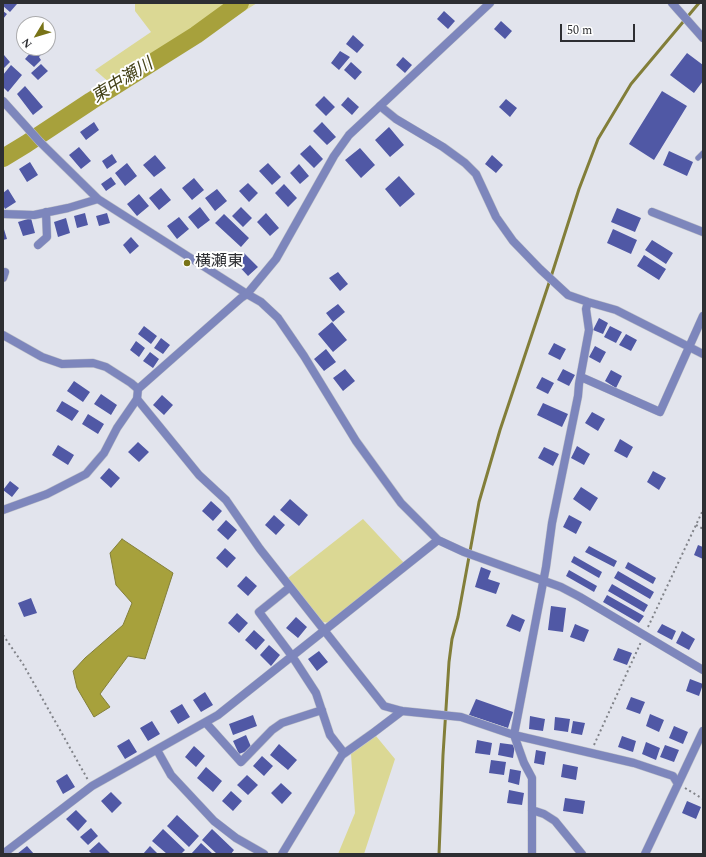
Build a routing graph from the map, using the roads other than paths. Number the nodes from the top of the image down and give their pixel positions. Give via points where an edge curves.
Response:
1 (490, 3) edge
2 (672, 3) edge
3 (703, 38) edge
4 (3, 101) edge
5 (380, 106) junction
6 (703, 154) edge
7 (698, 158) dead end
8 (98, 199) junction
9 (46, 212) junction
10 (652, 212) dead end
11 (3, 214) edge
12 (703, 232) edge
13 (38, 245) dead end
14 (247, 294) junction
15 (588, 302) junction
16 (703, 316) edge
17 (3, 335) edge
18 (689, 347) junction
19 (703, 354) edge
20 (581, 377) junction
21 (138, 389) junction
22 (137, 399) junction
23 (3, 510) edge
24 (438, 540) junction
25 (543, 581) junction
26 (290, 587) junction
27 (325, 630) junction
28 (292, 656) junction
29 (703, 670) edge
30 (322, 710) junction
31 (402, 711) junction
32 (206, 723) junction
33 (703, 731) edge
34 (514, 735) junction
35 (157, 750) junction
36 (344, 753) junction
37 (678, 784) junction
38 (532, 810) junction
39 (3, 854) edge
40 (264, 854) edge
41 (282, 854) edge
42 (532, 854) edge
43 (582, 854) edge
44 (645, 854) edge

1 - 5 street
2 - 3 street
4 - 8 street
5 - 14 street via 349,135 334,156 276,259
5 - 15 street via 465,163 476,174 496,217 512,241 568,294
6 - 7 lane
8 - 9 street
8 - 14 street
9 - 11 street via 34,215
9 - 13 street via 47,237
10 - 12 street
14 - 21 street
14 - 24 street via 261,302 278,318 356,441 396,497
15 - 18 street via 616,310
15 - 20 street via 586,309 589,330
16 - 18 street
17 - 21 street via 42,357 62,364 93,363 106,367
18 - 19 street
18 - 20 street via 660,412
20 - 25 street
21 - 22 street
22 - 23 street via 104,453 86,474 46,494
22 - 26 street via 198,475 226,500
24 - 25 street
24 - 27 street
25 - 29 street via 580,597
25 - 34 street
26 - 27 street
26 - 28 street via 259,612
27 - 28 street
27 - 31 street via 384,706
28 - 30 street via 316,693
28 - 32 street
30 - 32 street via 277,726 241,762
30 - 36 street via 330,734
31 - 34 street via 461,716
31 - 36 street
32 - 35 street
33 - 37 street
34 - 37 street via 634,763 673,776
34 - 38 street via 532,778
35 - 39 street via 92,786
35 - 40 street via 171,775 214,821 236,838
36 - 41 street
37 - 44 street
38 - 42 street
38 - 43 street via 544,814 555,822

